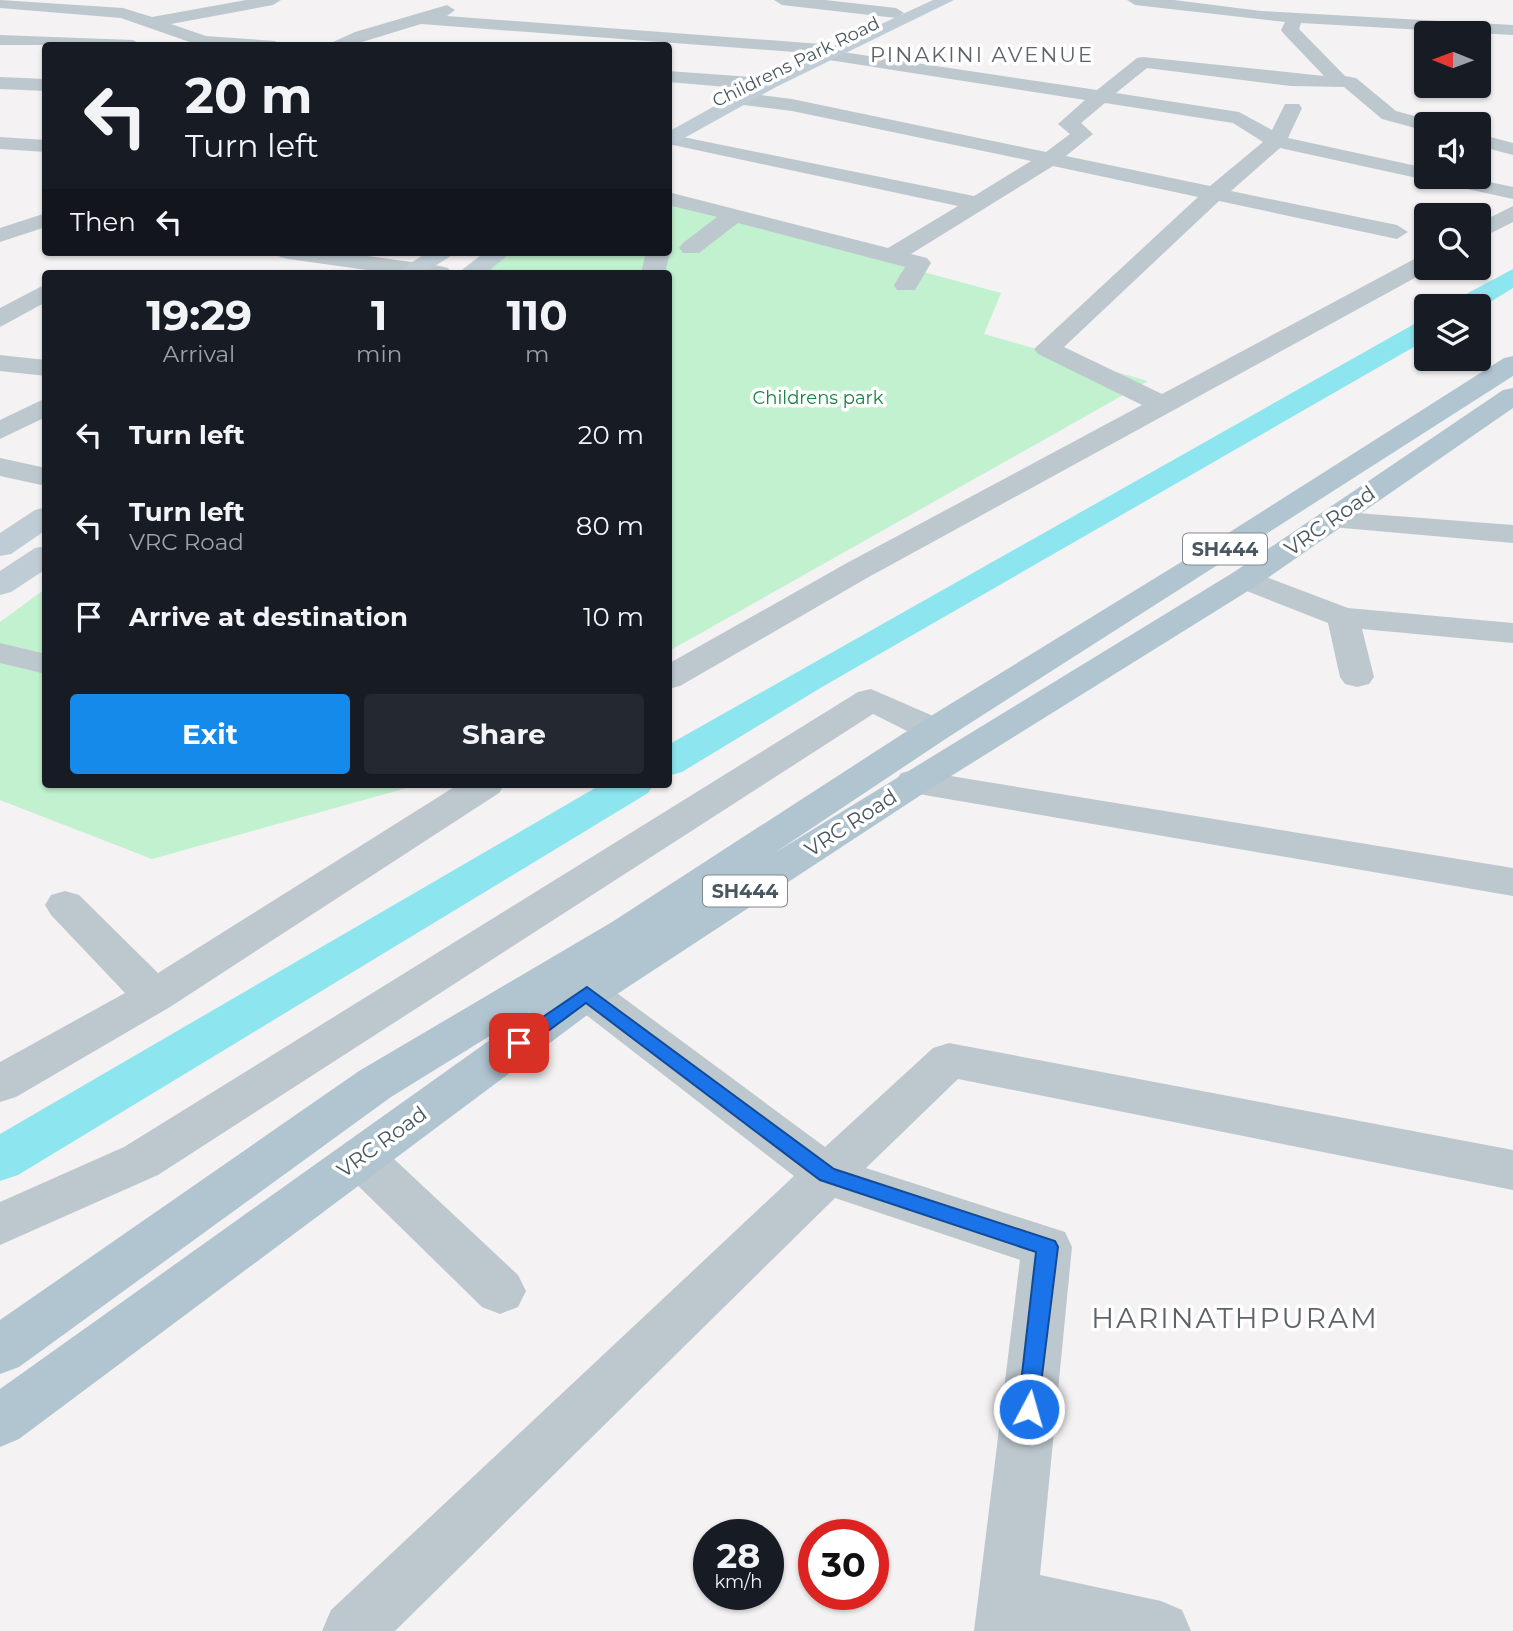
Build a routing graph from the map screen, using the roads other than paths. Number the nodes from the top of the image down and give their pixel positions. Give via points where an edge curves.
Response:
1 (273, 0) edge
2 (782, 0) edge
3 (924, 0) edge
4 (946, 0) edge
5 (1135, 0) edge
6 (1309, 0) edge
7 (0, 3) edge
8 (64, 3) edge
9 (459, 5) dead end
10 (423, 19) junction
11 (1300, 19) junction
12 (154, 22) junction
13 (885, 22) junction
14 (1513, 30) edge
15 (0, 39) edge
16 (66, 42) edge
17 (218, 42) edge
18 (341, 42) edge
19 (833, 50) junction
20 (672, 77) edge
21 (1340, 82) junction
22 (0, 83) edge
23 (42, 85) edge
24 (748, 91) junction
25 (1101, 97) junction
26 (777, 103) junction
27 (1292, 108) dead end
28 (745, 121) dead end
29 (1414, 122) edge
30 (723, 133) dead end
31 (672, 134) edge
32 (672, 136) edge
33 (672, 136) edge
34 (1276, 141) junction
35 (0, 143) edge
36 (1491, 143) edge
37 (702, 145) junction
38 (42, 146) edge
39 (1513, 149) edge
40 (1050, 159) junction
41 (719, 166) dead end
42 (1414, 171) edge
43 (1491, 188) edge
44 (1214, 193) junction
45 (1513, 193) edge
46 (672, 199) edge
47 (975, 203) junction
48 (11, 206) dead end
49 (42, 210) edge
50 (1513, 213) edge
51 (734, 215) junction
52 (42, 221) edge
53 (1491, 225) edge
54 (1397, 232) dead end
55 (0, 235) edge
56 (691, 248) dead end
57 (325, 256) edge
58 (437, 256) edge
59 (494, 256) edge
60 (891, 256) junction
61 (351, 267) edge
62 (1414, 268) edge
63 (411, 270) edge
64 (474, 270) edge
65 (906, 285) dead end
66 (42, 293) edge
67 (0, 319) edge
68 (0, 363) edge
69 (1513, 364) edge
70 (42, 368) edge
71 (1513, 396) edge
72 (1161, 404) junction
73 (42, 408) edge
74 (0, 431) edge
75 (0, 467) edge
76 (42, 476) edge
77 (42, 519) edge
78 (1331, 520) junction
79 (1513, 534) edge
80 (0, 547) edge
81 (42, 558) edge
82 (1245, 579) junction
83 (0, 585) edge
84 (1343, 617) junction
85 (1513, 633) edge
86 (0, 653) edge
87 (42, 663) edge
88 (672, 677) edge
89 (1357, 677) dead end
90 (934, 730) junction
91 (914, 782) junction
92 (480, 788) edge
93 (1513, 882) edge
94 (65, 905) dead end
95 (587, 993) junction
96 (155, 996) junction
97 (0, 1084) edge
98 (361, 1158) junction
99 (1513, 1170) edge
100 (827, 1175) junction
101 (0, 1224) edge
102 (500, 1291) dead end
103 (0, 1350) edge
104 (0, 1421) edge
105 (1006, 1614) edge
106 (352, 1631) edge
107 (1161, 1631) edge

1 - 12 street
2 - 13 street
3 - 13 street, Childrens Park Road
4 - 13 street, Childrens Park Road
5 - 11 street
6 - 11 street
7 - 8 street
8 - 12 street
8 - 15 street
9 - 10 street
10 - 18 street
10 - 19 street
11 - 14 street
11 - 21 street via 1290,30
12 - 17 street
13 - 19 street, Childrens Park Road
13 - 19 street, Childrens Park Road
15 - 16 street
19 - 24 street
19 - 25 street
20 - 24 street
21 - 25 street via 1143,62
21 - 29 street via 1349,82 1389,115
22 - 23 street
24 - 26 street
24 - 31 street
25 - 34 street via 1239,118
25 - 40 street via 1068,124 1083,134
26 - 28 street
26 - 40 street
27 - 34 street
30 - 37 street
32 - 37 street
33 - 41 street
34 - 42 street
34 - 44 street
35 - 38 street
36 - 39 street
37 - 47 street
40 - 44 street
40 - 47 street
43 - 45 street
44 - 54 street
44 - 72 street via 1047,349
46 - 51 street
47 - 60 street
48 - 49 street
50 - 53 street
51 - 56 street
51 - 60 street
52 - 55 street
57 - 61 street
58 - 63 street
59 - 64 street
60 - 65 street via 919,263
61 - 63 street
62 - 72 street
66 - 67 street
68 - 70 street
69 - 90 main road, SH444
71 - 78 main road, VRC Road / SH444
72 - 88 street via 856,570
73 - 74 street
75 - 76 street
77 - 80 street
78 - 79 street
78 - 82 main road, VRC Road / SH444
81 - 83 street
82 - 84 street
82 - 91 main road, VRC Road / SH444
84 - 85 street
84 - 89 street
86 - 87 street
90 - 101 street via 870,700 141,1161
90 - 103 main road, SH444 via 627,932 375,1084
91 - 93 street
91 - 95 main road, VRC Road / SH444
92 - 96 street
94 - 96 street
95 - 98 main road, VRC Road / SH444
95 - 100 street
96 - 97 street
98 - 102 street
98 - 104 main road, VRC Road / SH444
99 - 100 street via 949,1060
100 - 105 street via 1047,1247
100 - 106 street
105 - 107 street

